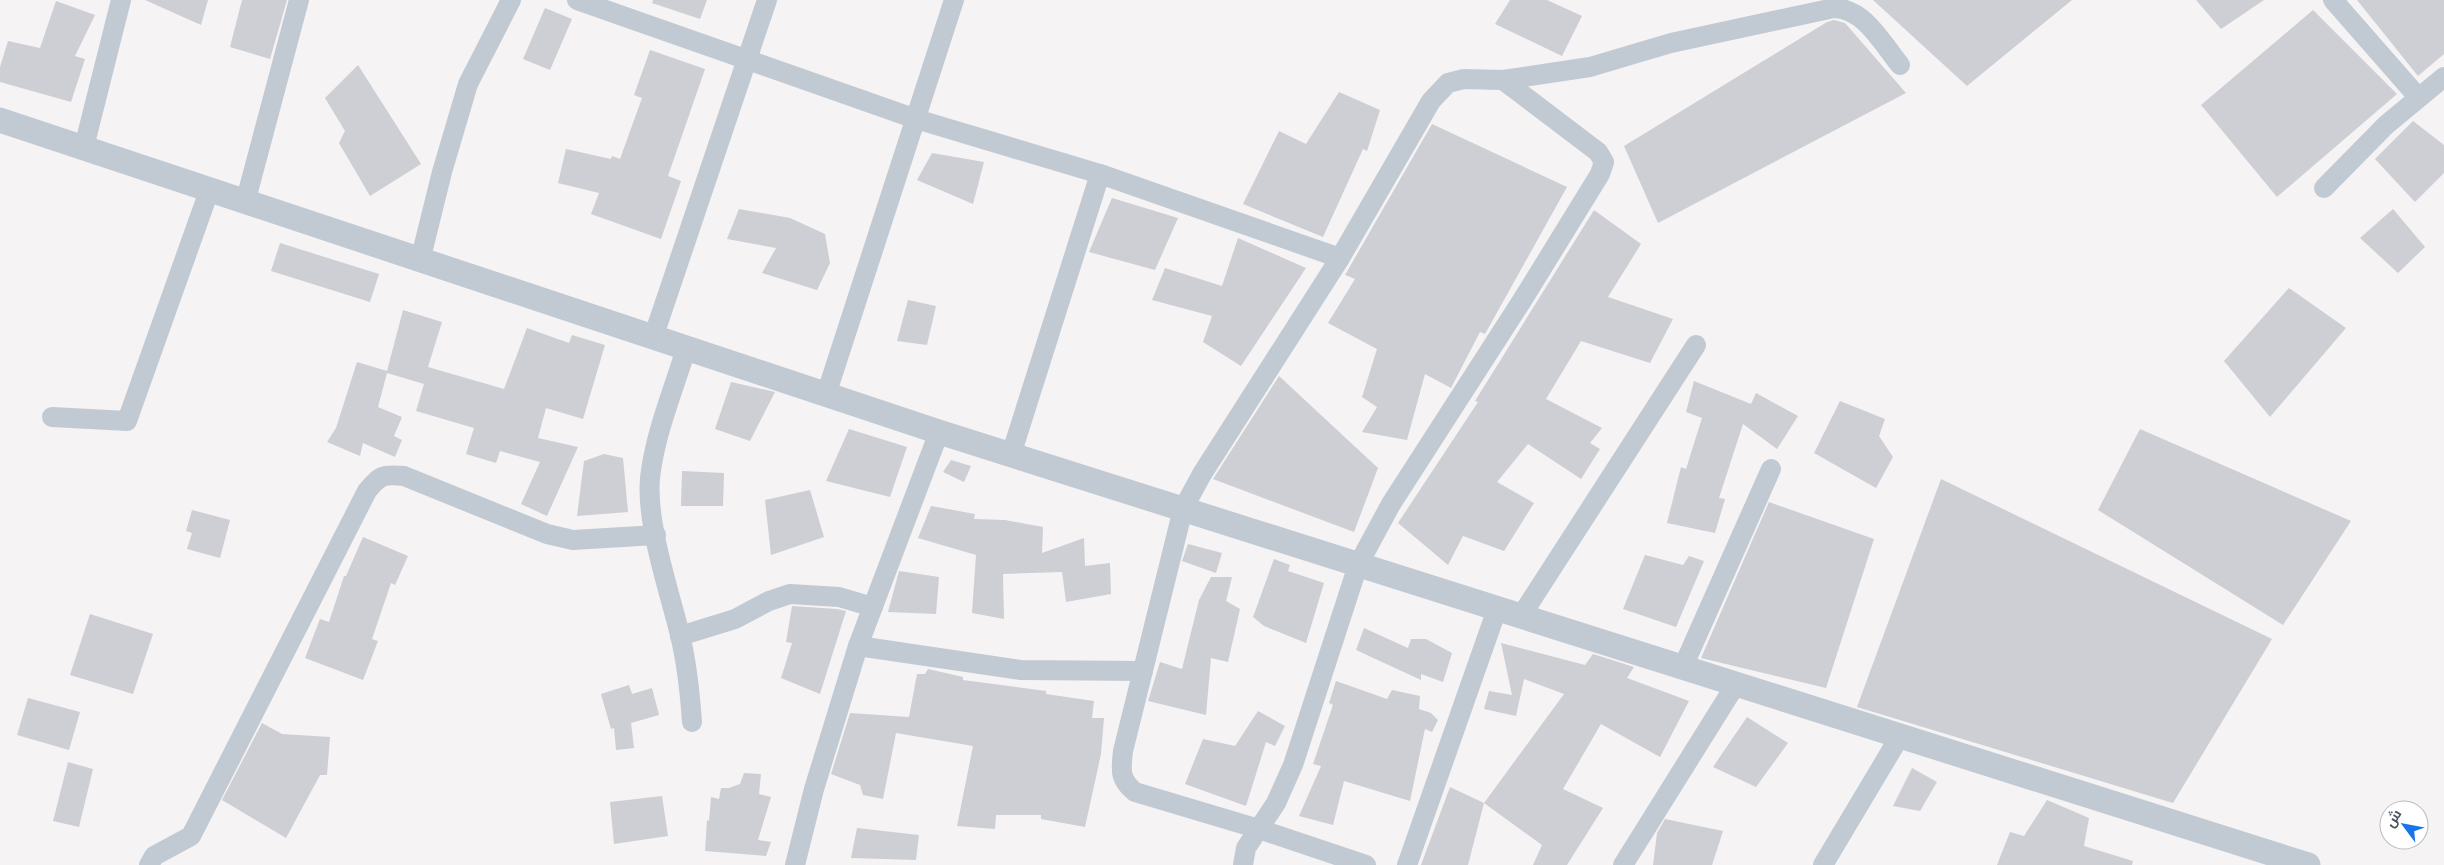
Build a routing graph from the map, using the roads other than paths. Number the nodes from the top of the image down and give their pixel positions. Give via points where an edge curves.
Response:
1 (121, 0) edge
2 (299, 0) edge
3 (512, 0) edge
4 (577, 0) edge
5 (766, 0) edge
6 (954, 0) edge
7 (2333, 0) edge
8 (747, 58) junction
9 (1900, 65) dead end
10 (2444, 77) edge
11 (1503, 80) junction
12 (2418, 97) junction
13 (916, 119) junction
14 (0, 120) edge
15 (84, 148) junction
16 (1100, 174) junction
17 (2324, 188) dead end
18 (209, 191) junction
19 (245, 203) junction
20 (1340, 258) junction
21 (420, 261) junction
22 (652, 338) junction
23 (1696, 345) dead end
24 (686, 349) junction
25 (826, 395) junction
26 (52, 416) dead end
27 (939, 432) junction
28 (1011, 455) junction
29 (1771, 469) dead end
30 (1183, 510) junction
31 (656, 535) junction
32 (1358, 565) junction
33 (873, 607) junction
34 (1497, 609) junction
35 (1521, 616) junction
36 (680, 636) junction
37 (858, 646) junction
38 (1683, 668) junction
39 (1143, 671) junction
40 (1736, 684) junction
41 (692, 722) dead end
42 (1900, 736) junction
43 (1259, 829) junction
44 (149, 865) edge
45 (795, 865) edge
46 (1243, 865) edge
47 (1366, 865) edge
48 (1407, 865) edge
49 (1623, 865) edge
50 (1823, 865) edge
51 (2308, 865) edge

1 - 15 street
2 - 19 street
3 - 21 street via 468,84
4 - 8 street
5 - 8 street
6 - 13 street
7 - 12 street
8 - 13 street
8 - 22 street
9 - 11 street via 1858,14 1847,8 1834,8 1671,44 1590,67
10 - 12 street
11 - 20 street via 1464,79 1448,83 1432,101
11 - 32 street via 1598,152 1604,162 1600,174 1523,300 1391,504
12 - 17 street
13 - 16 street
13 - 25 street
14 - 15 street
15 - 18 street
16 - 20 street
16 - 28 street
18 - 19 street
18 - 26 street via 127,421
19 - 21 street
20 - 30 street via 1202,474
21 - 22 street
22 - 24 street
23 - 35 street
24 - 25 street
24 - 31 street via 650,471
25 - 27 street
27 - 28 street
27 - 33 street
28 - 30 street
29 - 38 street
30 - 32 street
30 - 39 street
31 - 36 street
31 - 44 street via 573,540 548,534 404,476 389,474 378,478 367,491 191,836 154,856
32 - 34 street
32 - 43 street via 1293,766 1276,803
33 - 36 street via 839,597 790,594 735,619
33 - 37 street
34 - 35 street
34 - 48 street
35 - 38 street
36 - 41 street via 688,675
37 - 39 street via 1021,670
37 - 45 street via 814,789
38 - 40 street
39 - 43 street via 1123,751 1121,771 1125,784 1135,792
40 - 42 street
40 - 49 street
42 - 50 street
42 - 51 street
43 - 46 street via 1246,848
43 - 47 street

